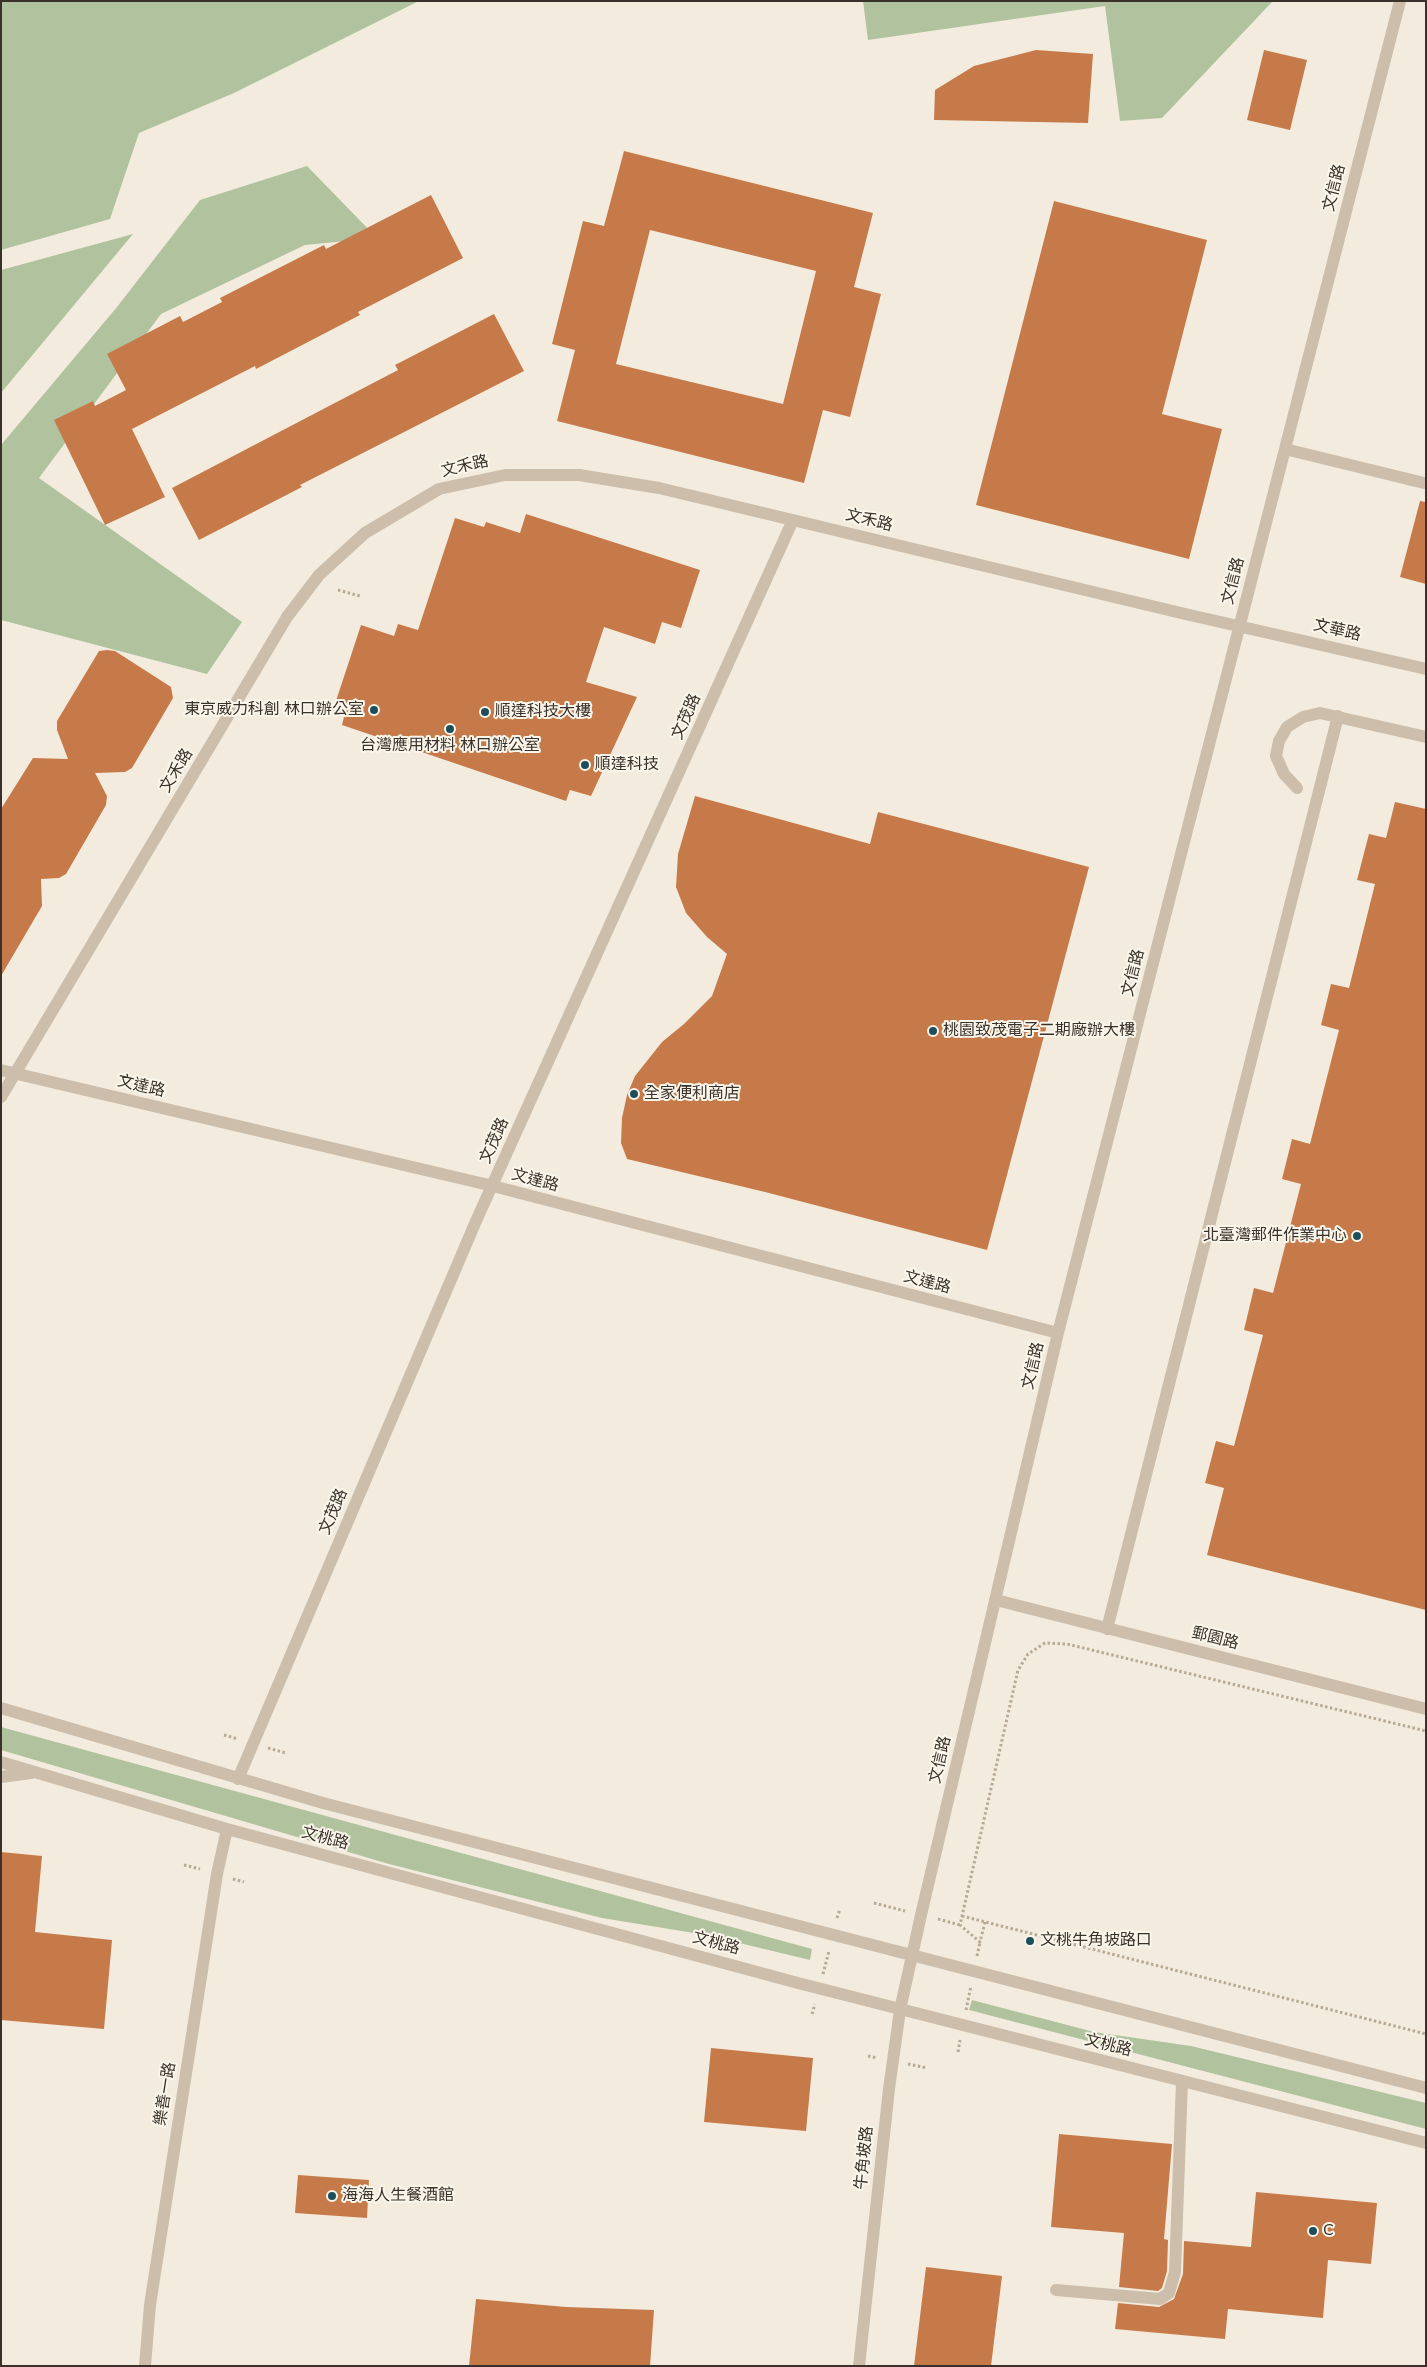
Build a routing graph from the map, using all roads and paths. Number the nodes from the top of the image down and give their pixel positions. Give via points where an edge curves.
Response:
1 (1400, 1) edge
2 (1285, 449) junction
3 (1424, 483) dead end
4 (793, 520) junction
5 (338, 590) dead end
6 (360, 596) dead end
7 (1240, 626) junction
8 (1426, 670) edge
9 (1338, 716) junction
10 (1426, 737) edge
11 (1297, 788) dead end
12 (1, 1070) edge
13 (16, 1074) junction
14 (1, 1097) edge
15 (493, 1186) junction
16 (1058, 1333) junction
17 (996, 1600) junction
18 (1107, 1629) junction
19 (1, 1708) edge
20 (1426, 1708) edge
21 (1426, 1732) edge
22 (1, 1762) edge
23 (36, 1773) junction
24 (1, 1777) edge
25 (238, 1779) junction
26 (227, 1829) junction
27 (840, 1909) dead end
28 (962, 1916) junction
29 (985, 1922) junction
30 (833, 1935) junction
31 (980, 1942) junction
32 (912, 1956) junction
33 (974, 1972) junction
34 (819, 1988) junction
35 (900, 2010) junction
36 (812, 2014) dead end
37 (962, 2026) junction
38 (1426, 2034) edge
39 (958, 2052) dead end
40 (1182, 2081) junction
41 (1426, 2088) edge
42 (1426, 2143) edge
43 (1056, 2290) dead end
44 (145, 2366) edge
45 (859, 2366) edge

1 - 2 street, 文信路
2 - 3 street
2 - 7 street, 文信路
4 - 7 street, 文禾路
4 - 13 street, 文禾路 via 615,480 579,475 505,475 439,489 365,533 319,575 287,617
4 - 15 street, 文茂路
5 - 6 path
7 - 8 street, 文華路
7 - 16 street, 文信路
9 - 10 street
9 - 11 street via 1320,713 1303,717 1287,727 1279,741 1276,756 1284,774
9 - 18 street
12 - 13 street, 文達路
13 - 14 street, 文禾路
13 - 15 street, 文達路
15 - 16 street, 文達路
15 - 25 street, 文茂路
16 - 17 street, 文信路
17 - 18 street, 郵園路
17 - 32 street, 文信路
18 - 20 street, 郵園路
19 - 25 street, 文桃路
21 - 28 path via 1067,1644 1046,1643 1028,1654 1018,1670
22 - 23 street, 文桃路
23 - 24 street
23 - 26 street, 文桃路
25 - 30 street, 文桃路
26 - 34 street, 文桃路
26 - 44 street, 樂善一路 via 217,1874 150,2305
27 - 30 path
28 - 29 path
28 - 31 path via 960,1925
29 - 31 path
29 - 38 path
30 - 32 street, 文桃路
30 - 34 path
31 - 33 path
32 - 33 street, 文桃路
32 - 35 street, 牛角坡路
33 - 37 path
33 - 41 street, 文桃路
34 - 35 street, 文桃路
34 - 36 path
35 - 37 street, 文桃路
35 - 45 street, 牛角坡路
37 - 39 path
37 - 40 street, 文桃路
40 - 42 street, 文桃路
40 - 43 street via 1175,2272 1169,2293 1160,2299

